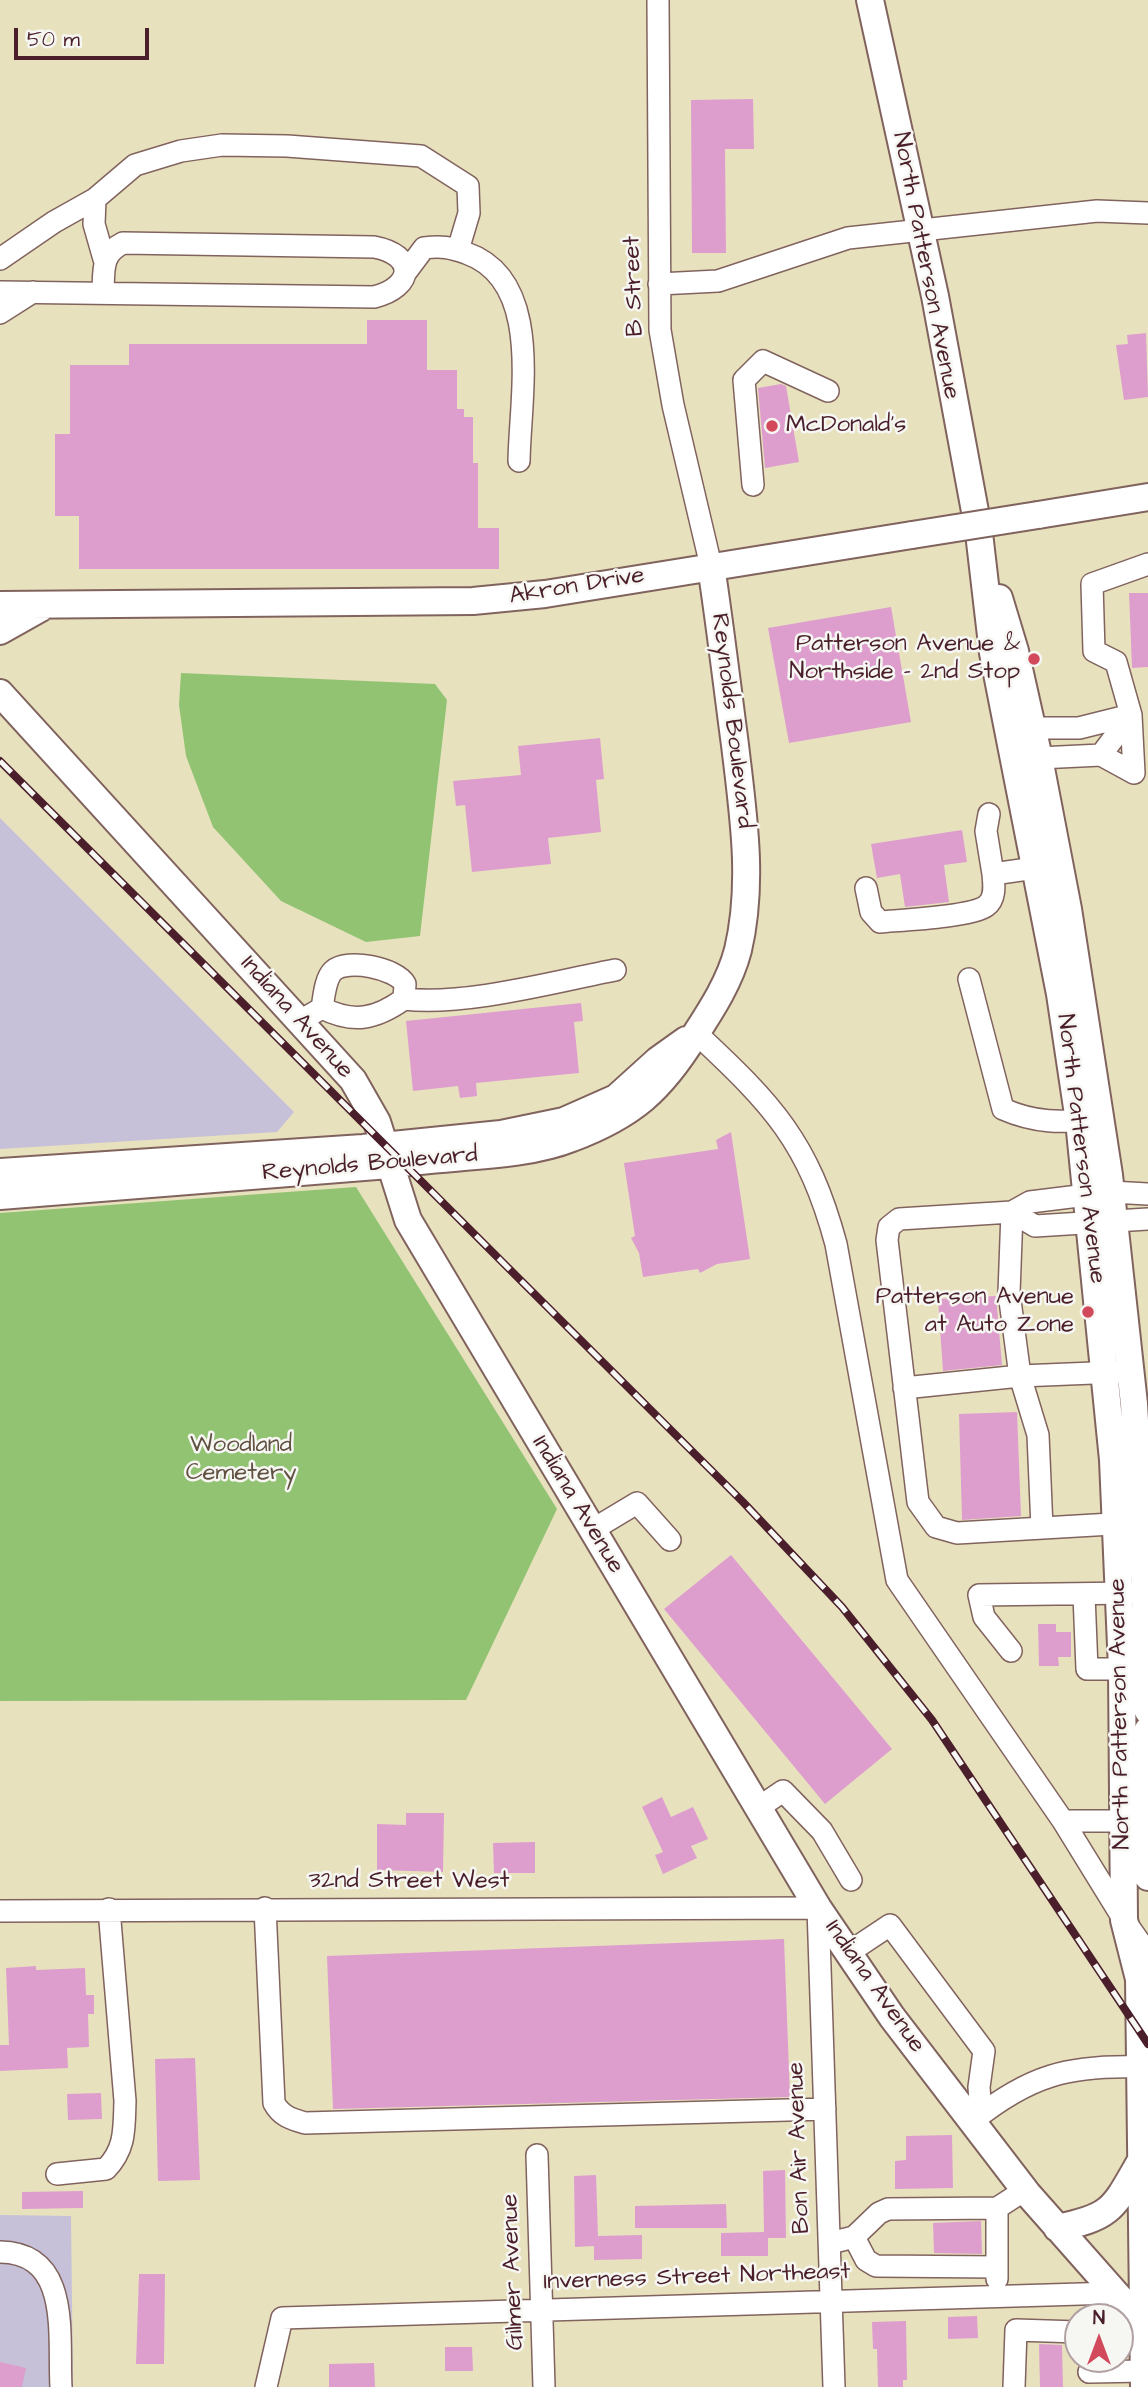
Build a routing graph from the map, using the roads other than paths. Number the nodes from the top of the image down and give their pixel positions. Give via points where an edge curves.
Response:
1 (658, 0) edge
2 (870, 0) edge
3 (95, 199) junction
4 (1148, 213) edge
5 (922, 231) junction
6 (458, 250) junction
7 (0, 259) edge
8 (104, 259) junction
9 (406, 272) junction
10 (659, 284) junction
11 (0, 292) edge
12 (33, 292) junction
13 (103, 293) junction
14 (0, 313) edge
15 (828, 391) dead end
16 (519, 461) dead end
17 (752, 485) dead end
18 (1148, 497) edge
19 (1148, 564) edge
20 (711, 565) junction
21 (18, 604) edge
22 (0, 631) edge
23 (0, 693) edge
24 (1131, 715) junction
25 (1021, 736) junction
26 (1101, 755) junction
27 (1039, 758) junction
28 (989, 814) dead end
29 (1035, 867) junction
30 (993, 874) junction
31 (866, 888) dead end
32 (615, 970) dead end
33 (969, 979) dead end
34 (404, 999) junction
35 (311, 1015) junction
36 (696, 1033) junction
37 (1090, 1120) junction
38 (386, 1155) junction
39 (0, 1172) edge
40 (1099, 1194) junction
41 (1148, 1194) edge
42 (0, 1196) edge
43 (1012, 1212) junction
44 (1148, 1219) edge
45 (1102, 1221) junction
46 (1118, 1372) junction
47 (1020, 1376) junction
48 (904, 1388) junction
49 (1141, 1403) edge
50 (1142, 1459) edge
51 (1042, 1528) junction
52 (592, 1530) junction
53 (1137, 1535) edge
54 (670, 1540) dead end
55 (1138, 1593) edge
56 (1084, 1595) junction
57 (1011, 1651) dead end
58 (1139, 1667) edge
59 (1148, 1710) edge
60 (1148, 1730) edge
61 (1148, 1776) edge
62 (758, 1808) junction
63 (1063, 1821) junction
64 (1140, 1821) edge
65 (1148, 1877) edge
66 (851, 1880) dead end
67 (265, 1908) junction
68 (818, 1908) junction
69 (109, 1909) junction
70 (0, 1911) edge
71 (1124, 1920) junction
72 (848, 1952) junction
73 (1145, 1963) edge
74 (1139, 2067) junction
75 (825, 2109) junction
76 (977, 2117) junction
77 (537, 2155) dead end
78 (1141, 2161) junction
79 (57, 2174) dead end
80 (1025, 2190) junction
81 (997, 2208) junction
82 (1057, 2228) junction
83 (855, 2237) junction
84 (830, 2243) junction
85 (0, 2252) edge
86 (997, 2267) junction
87 (1114, 2293) junction
88 (997, 2296) junction
89 (832, 2300) junction
90 (542, 2310) junction
91 (1146, 2328) edge
92 (1064, 2332) edge
93 (1089, 2373) edge
94 (1144, 2379) edge
95 (61, 2387) edge
96 (266, 2387) edge
97 (544, 2387) edge
98 (834, 2387) edge
99 (1014, 2387) edge

1 - 10 street, B Street
2 - 5 main road, North Patterson Avenue
3 - 6 street via 135,165 222,145 421,156 468,186 469,214
3 - 7 street
3 - 8 street via 94,224
4 - 5 street via 1097,211
5 - 10 street via 848,238 718,281
5 - 25 main road, North Patterson Avenue via 979,533 1015,651
6 - 9 street via 444,245 424,248
6 - 16 street via 496,270 516,306 522,334
8 - 9 street via 123,243 374,247 401,258
8 - 13 street
9 - 13 street via 402,285 374,297
10 - 20 street, B Street via 660,330 673,405
11 - 12 street
12 - 13 street
12 - 14 street
15 - 17 street via 763,361 744,380
18 - 20 main road, Akron Drive, bridge
19 - 24 street via 1092,584 1094,651 1116,662
20 - 21 main road, Akron Drive via 545,594 473,601
20 - 36 main road, Reynolds Boulevard via 747,870 737,952
21 - 22 main road
23 - 35 main road, Indiana Avenue
24 - 25 street
24 - 26 street
24 - 26 street via 1134,773
25 - 27 main road, North Patterson Avenue
25 - 29 main road, North Patterson Avenue
26 - 27 street
27 - 37 main road, North Patterson Avenue via 1068,909
28 - 30 street via 986,831
29 - 30 street
29 - 37 main road, North Patterson Avenue
30 - 31 street via 993,896 986,906 880,922 871,912
32 - 34 street via 474,995
33 - 37 street via 1003,1109 1056,1124
34 - 35 street via 361,1020
34 - 35 street via 405,984 398,975 343,966 329,977
35 - 38 main road, Indiana Avenue via 377,1122
36 - 38 main road, Reynolds Boulevard via 670,1075 627,1114 570,1140 504,1152 426,1158
36 - 63 street via 761,1094 795,1138 823,1194 897,1580
37 - 40 main road, North Patterson Avenue
38 - 39 main road, Reynolds Boulevard
38 - 42 main road, Reynolds Boulevard
38 - 52 main road, Indiana Avenue via 408,1220
40 - 41 street
40 - 43 street via 1030,1202
40 - 45 main road, North Patterson Avenue
43 - 45 street via 1034,1226
43 - 47 street via 1009,1293
43 - 48 street via 898,1219 889,1227
44 - 45 street
45 - 46 main road, North Patterson Avenue
46 - 47 street
46 - 49 main road, North Patterson Avenue
46 - 53 main road, North Patterson Avenue
47 - 48 street
47 - 51 street via 1038,1435
48 - 51 street via 918,1502 936,1527 957,1533
49 - 50 main road, North Patterson Avenue
50 - 53 main road, North Patterson Avenue
51 - 53 street
52 - 54 street via 638,1503
52 - 62 main road, Indiana Avenue
53 - 55 main road, North Patterson Avenue
53 - 55 main road, North Patterson Avenue
55 - 56 street
55 - 58 main road, North Patterson Avenue
56 - 57 street via 979,1595 984,1617
56 - 58 street via 1087,1670
58 - 59 main road, North Patterson Avenue
58 - 64 main road, North Patterson Avenue
60 - 61 main road, North Patterson Avenue
61 - 64 main road, North Patterson Avenue
62 - 66 street via 783,1791 822,1831
62 - 68 main road, Indiana Avenue
63 - 64 street
63 - 71 street
64 - 65 main road, North Patterson Avenue
64 - 71 main road, North Patterson Avenue
67 - 68 street, 32nd Street West
67 - 69 street, 32nd Street West
67 - 75 street via 274,2103 291,2119 305,2123
68 - 72 main road, Indiana Avenue
68 - 75 street, Bon Air Avenue
69 - 70 street, 32nd Street West
69 - 79 street via 124,2132 118,2156 106,2169
71 - 73 main road, North Patterson Avenue
72 - 76 main road, Indiana Avenue via 892,2017
72 - 76 street via 890,1925 984,2051
73 - 74 main road, North Patterson Avenue
74 - 76 street via 1100,2066 1054,2073 1004,2096
74 - 78 main road, North Patterson Avenue
75 - 84 street, Bon Air Avenue
76 - 80 main road, Indiana Avenue
77 - 90 street, Gilmer Avenue
78 - 82 main road via 1109,2211 1092,2221
78 - 91 main road, North Patterson Avenue
80 - 81 street
80 - 82 main road, Indiana Avenue
81 - 83 street via 888,2209
81 - 86 street
82 - 87 main road, Indiana Avenue
83 - 84 street
83 - 86 street via 866,2260 876,2266
84 - 89 street, Bon Air Avenue
85 - 95 street via 44,2267 54,2284
86 - 88 street
87 - 88 street, Inverness Street Northeast
87 - 91 main road, Indiana Avenue
88 - 89 street, Inverness Street Northeast
89 - 90 street, Inverness Street Northeast
89 - 98 street, Bon Air Avenue
90 - 96 street, Inverness Street Northeast via 282,2318
90 - 97 street, Gilmer Avenue
91 - 94 main road, North Patterson Avenue
92 - 99 street via 1016,2330
93 - 94 street

